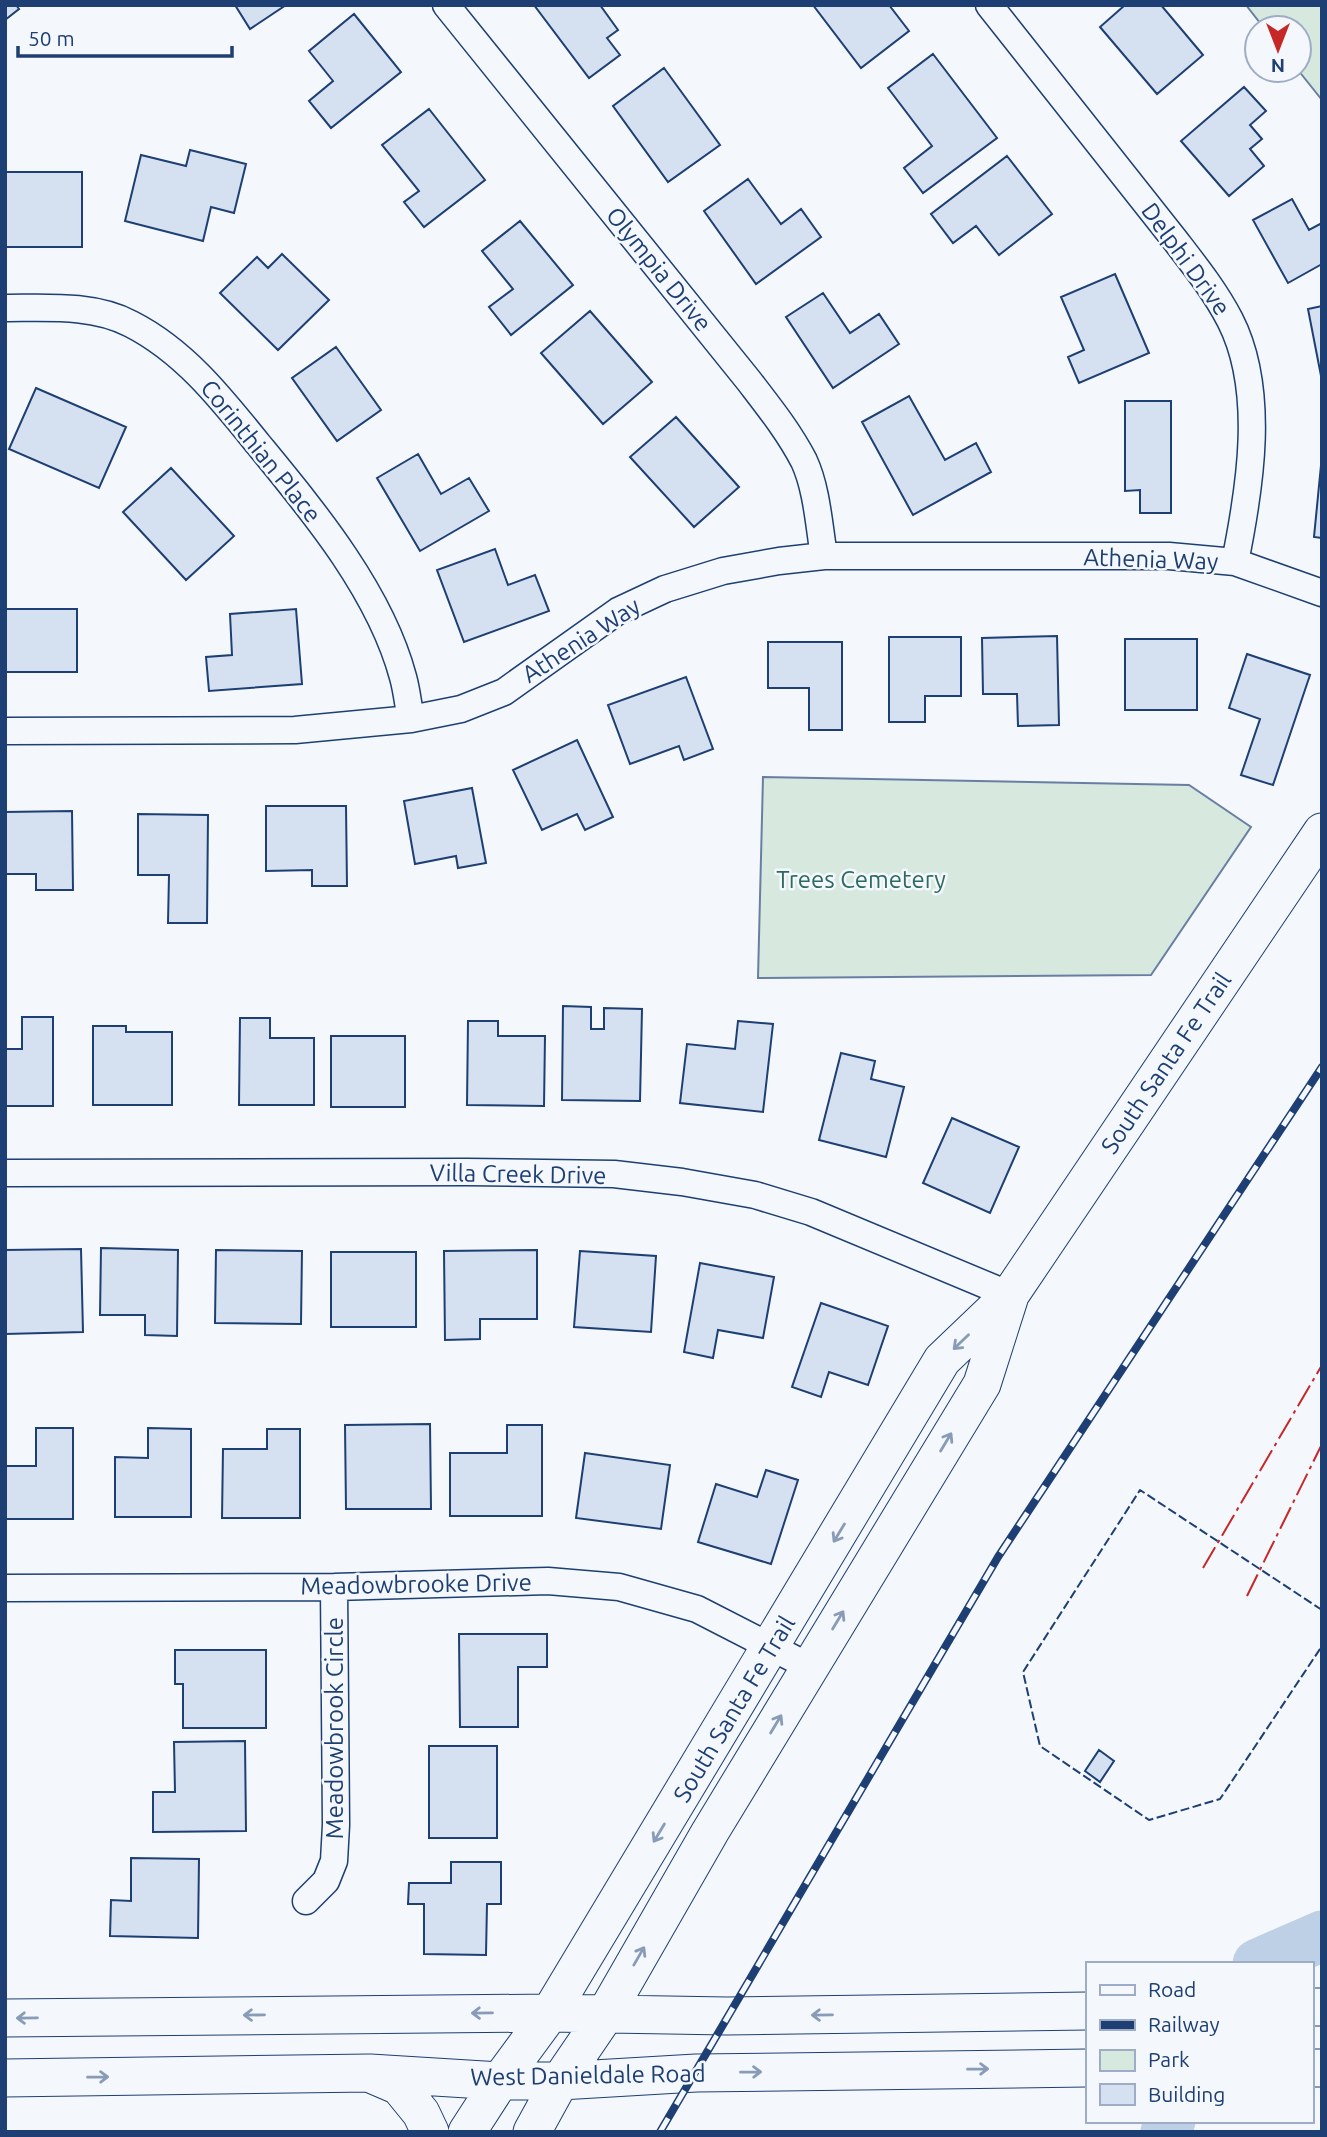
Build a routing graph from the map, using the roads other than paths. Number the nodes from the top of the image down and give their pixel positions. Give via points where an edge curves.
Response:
1 (446, 5) edge
2 (989, 5) edge
3 (5, 308) edge
4 (824, 556) junction
5 (1236, 562) junction
6 (1322, 593) edge
7 (411, 719) junction
8 (5, 732) edge
9 (1322, 832) edge
10 (5, 1173) edge
11 (1010, 1295) junction
12 (872, 1479) junction
13 (911, 1500) junction
14 (334, 1587) junction
15 (5, 1588) edge
16 (772, 1647) junction
17 (810, 1667) junction
18 (306, 1901) dead end
19 (1086, 2011) edge
20 (550, 2012) junction
21 (605, 2015) junction
22 (5, 2018) edge
23 (1086, 2068) edge
24 (370, 2073) junction
25 (5, 2078) edge
26 (500, 2081) junction
27 (560, 2081) junction
28 (430, 2132) edge
29 (467, 2132) edge
30 (532, 2132) edge

1 - 4 street, Olympia Drive via 785,429 805,464
2 - 5 street, Delphi Drive via 1175,240 1231,321 1251,404 1246,509
3 - 7 street, Corinthian Place via 88,310 129,323 168,348 217,393 360,581 403,677
4 - 5 street, Athenia Way via 1169,556
4 - 7 street, Athenia Way via 723,572 665,589 618,611 504,692 461,709
5 - 6 street, Athenia Way
7 - 8 street, Athenia Way via 295,730
9 - 11 main road, South Santa Fe Trail
10 - 11 street, Villa Creek Drive via 467,1172 614,1174 682,1182 755,1195 811,1212
11 -> 12 main road, South Santa Fe Trail via 942,1360
13 -> 11 main road, South Santa Fe Trail via 982,1384
12 - 13 main road
12 -> 16 main road, South Santa Fe Trail
17 -> 13 main road, South Santa Fe Trail
14 - 15 street, Meadowbrooke Drive
14 - 16 street, Meadowbrooke Drive via 548,1581 619,1587 697,1609
14 - 18 street, Meadowbrook Circle via 334,1861 326,1881
16 - 17 street, Meadowbrooke Drive
16 -> 20 main road, South Santa Fe Trail
21 -> 17 main road, South Santa Fe Trail
19 -> 21 main road
20 - 21 main road
20 -> 22 main road
20 - 26 main road, South Santa Fe Trail
21 - 27 main road, South Santa Fe Trail
27 -> 23 main road, West Danieldale Road via 696,2073
25 -> 24 main road, West Danieldale Road
24 - 26 main road, West Danieldale Road
24 - 28 main road via 399,2086
26 - 27 main road, West Danieldale Road
26 - 29 main road, South Santa Fe Trail
27 - 30 main road, South Santa Fe Trail

